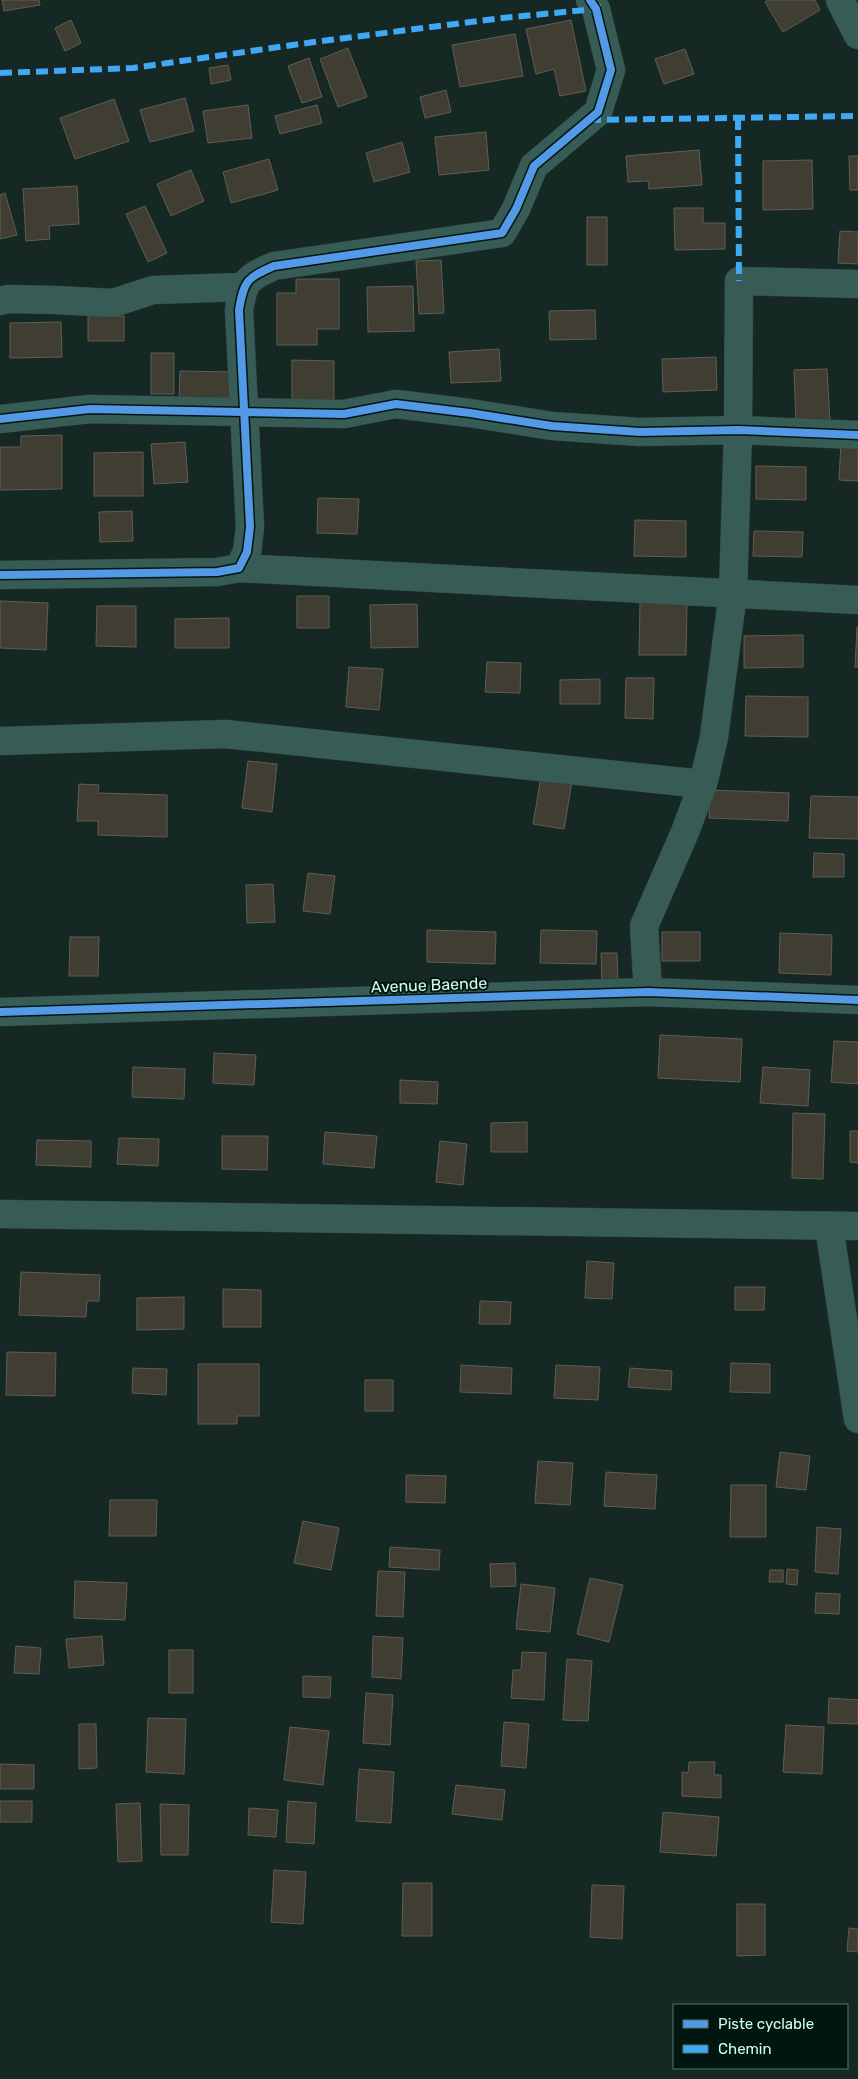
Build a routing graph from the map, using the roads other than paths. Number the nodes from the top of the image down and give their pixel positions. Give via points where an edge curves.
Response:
1 (590, 0) edge
2 (840, 0) edge
3 (858, 34) edge
4 (858, 284) edge
5 (243, 287) junction
6 (0, 301) edge
7 (245, 412) junction
8 (0, 419) edge
9 (738, 430) junction
10 (858, 435) edge
11 (239, 568) junction
12 (0, 575) edge
13 (732, 593) junction
14 (858, 600) edge
15 (0, 741) edge
16 (703, 784) junction
17 (648, 992) junction
18 (858, 1000) edge
19 (0, 1012) edge
20 (0, 1214) edge
21 (829, 1226) junction
22 (858, 1226) edge
23 (858, 1418) edge

1 - 5 street via 596,9 611,70 598,112 534,166 502,233 274,266 254,275
2 - 3 street
4 - 9 street via 740,281
5 - 6 street via 153,290 113,303
5 - 7 street via 239,310
7 - 8 street via 90,410
7 - 9 street via 344,414 396,404 552,426 640,432
7 - 11 street via 250,528 247,552
9 - 10 street
9 - 13 street
11 - 12 street via 217,572
11 - 13 street
13 - 14 street
13 - 16 street via 714,737
15 - 16 street via 225,734
16 - 17 street via 644,926
17 - 18 street, Avenue Baende
17 - 19 street, Avenue Baende
20 - 21 street
21 - 22 street
21 - 23 street

